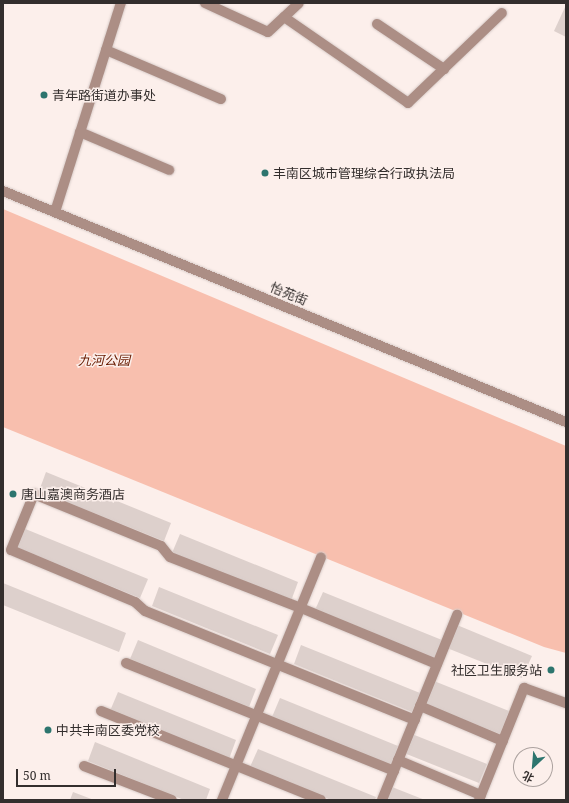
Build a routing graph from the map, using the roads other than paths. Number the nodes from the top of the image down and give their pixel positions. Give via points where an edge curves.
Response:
1 (121, 3) edge
2 (205, 3) edge
3 (299, 3) edge
4 (502, 13) dead end
5 (284, 18) junction
6 (377, 24) dead end
7 (106, 50) junction
8 (444, 69) junction
9 (221, 99) dead end
10 (80, 132) junction
11 (169, 170) dead end
12 (3, 191) edge
13 (55, 212) junction
14 (566, 422) edge
15 (321, 557) dead end
16 (301, 608) junction
17 (457, 615) dead end
18 (126, 663) dead end
19 (278, 664) junction
20 (437, 664) junction
21 (566, 703) edge
22 (420, 706) junction
23 (101, 711) dead end
24 (257, 715) junction
25 (415, 720) junction
26 (503, 741) junction
27 (398, 760) junction
28 (84, 766) dead end
29 (236, 766) junction
30 (394, 770) junction
31 (480, 797) edge
32 (172, 800) edge
33 (222, 800) edge
34 (321, 800) edge
35 (382, 800) edge

1 - 7 street
2 - 5 street via 268,32
3 - 5 street
4 - 8 street
5 - 8 street via 408,103
6 - 8 street
7 - 9 street
7 - 10 street
10 - 11 street
10 - 13 street
12 - 13 street, 怡苑街
13 - 14 street, 怡苑街
15 - 16 street
16 - 19 street
16 - 19 street via 170,557 161,546 34,494 11,550 135,602 145,611
16 - 20 street
17 - 20 street
18 - 24 street
19 - 24 street
19 - 25 street
20 - 22 street
21 - 26 street via 524,688
22 - 25 street
22 - 26 street
23 - 29 street
24 - 29 street
24 - 30 street
25 - 27 street
26 - 31 street
27 - 30 street
27 - 31 street
28 - 32 street
29 - 33 street
29 - 34 street
30 - 35 street

